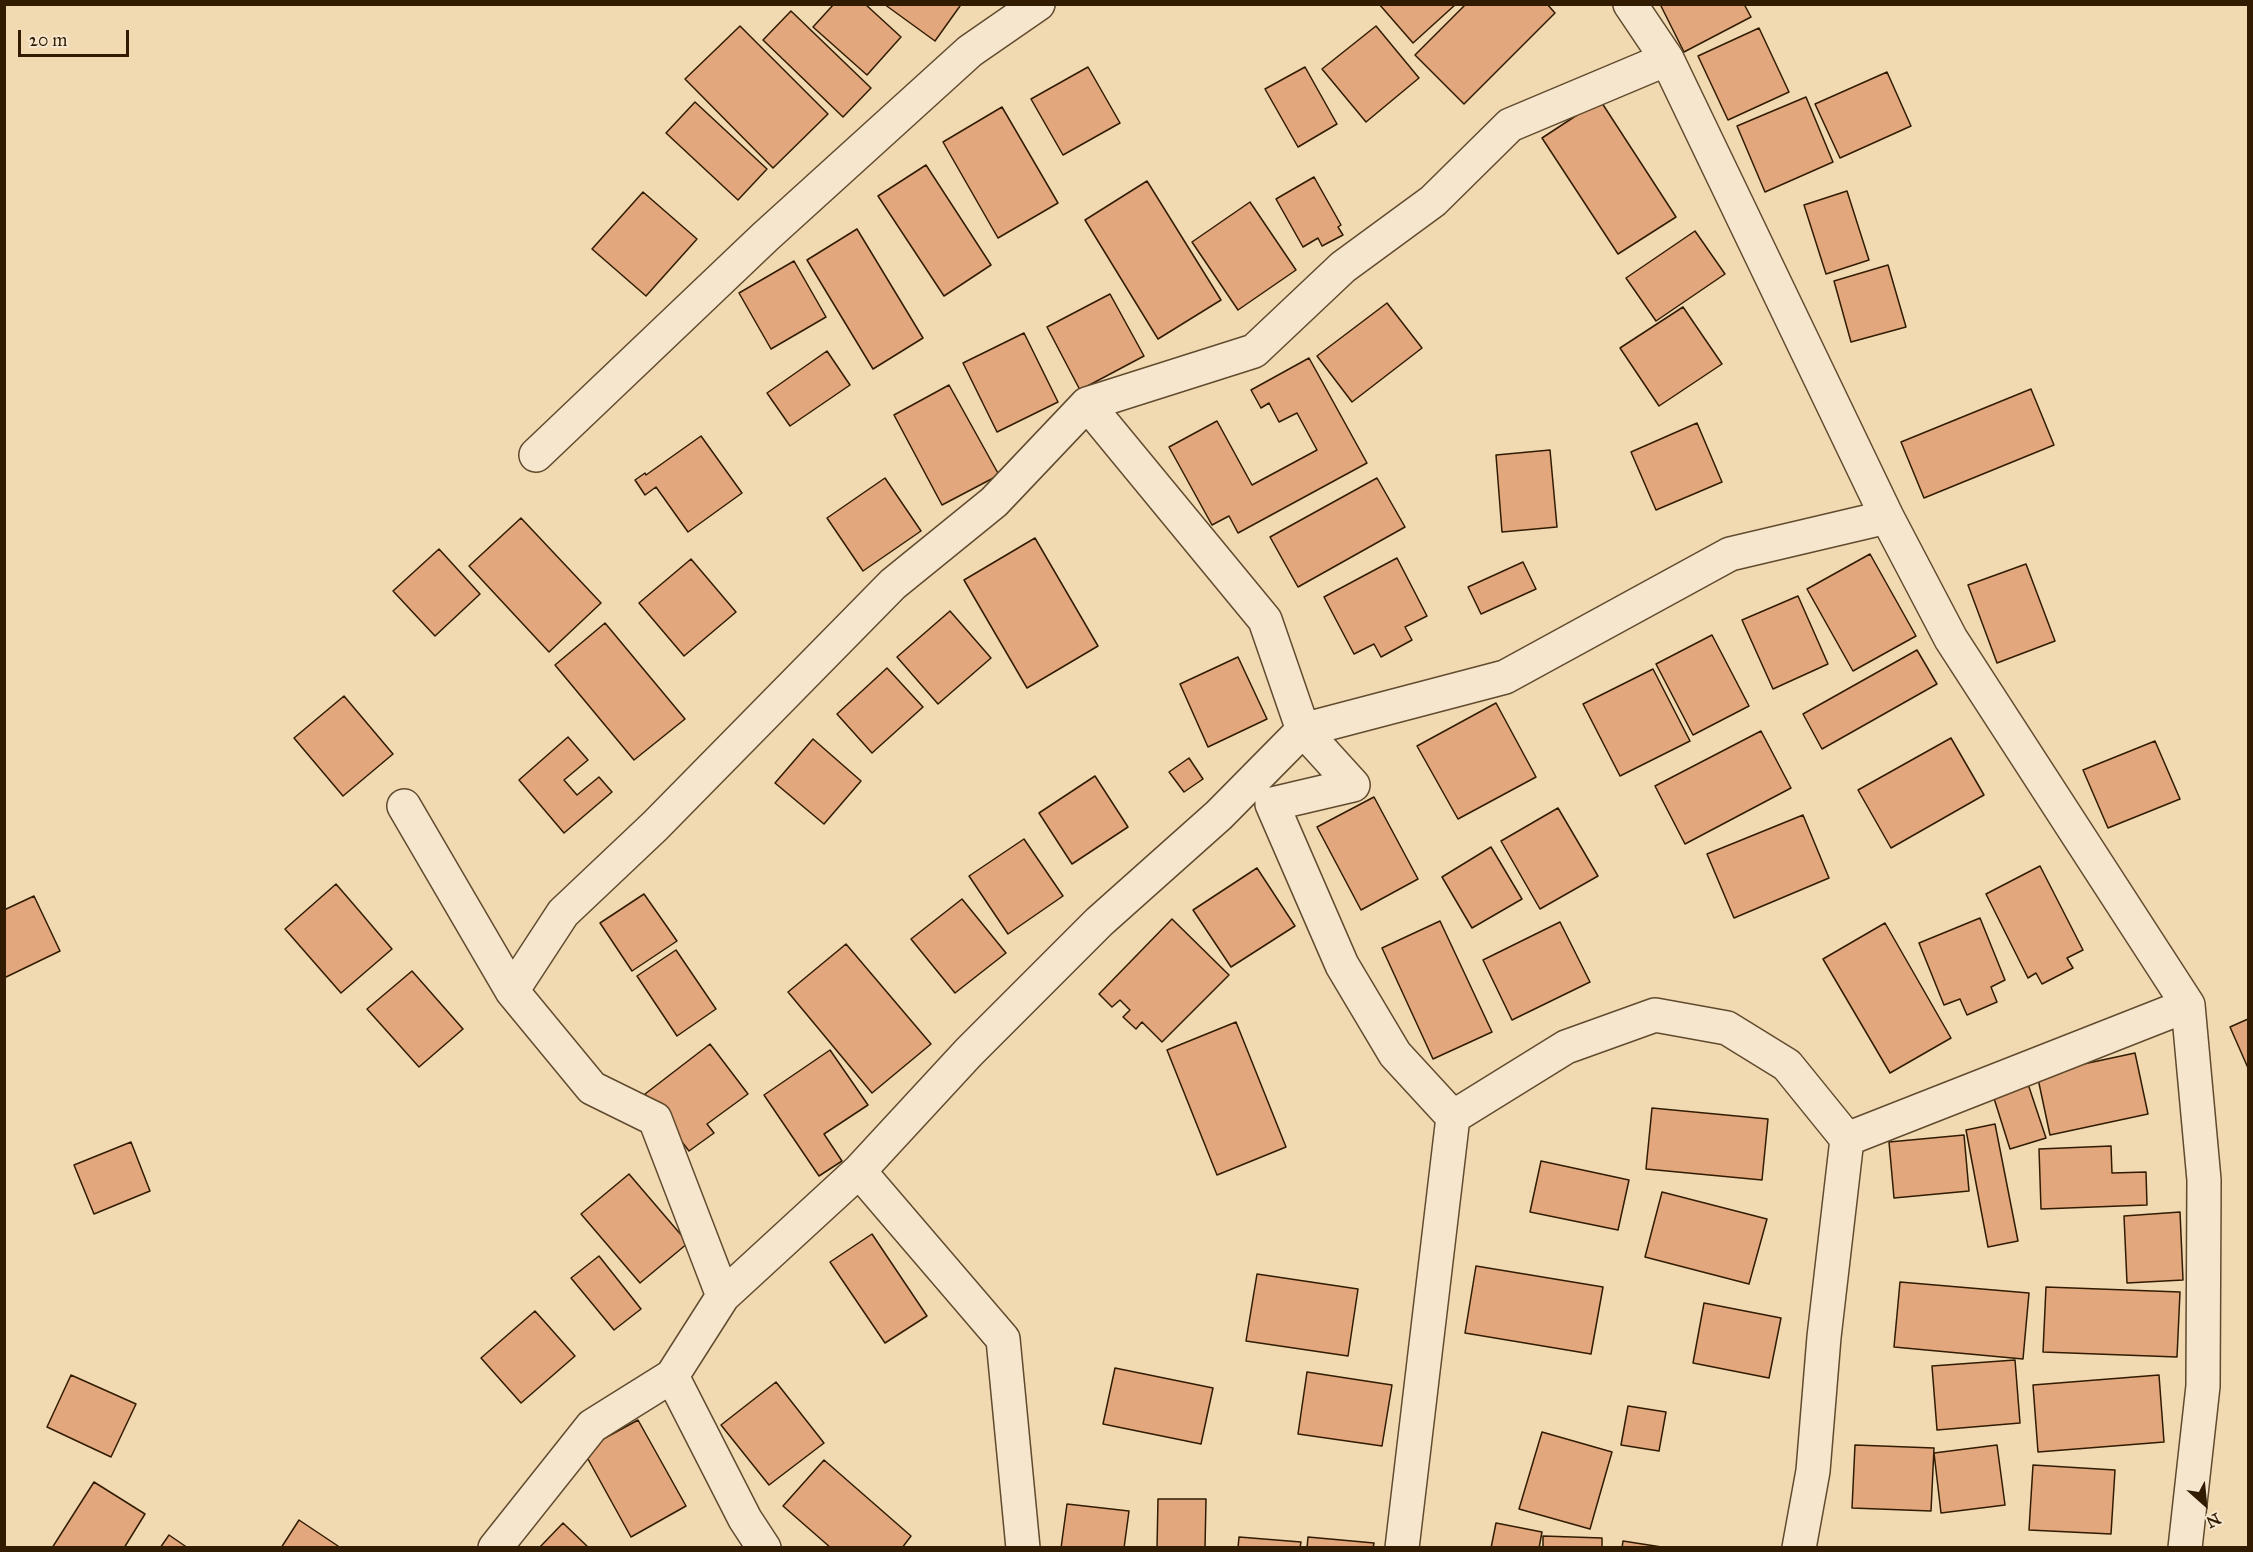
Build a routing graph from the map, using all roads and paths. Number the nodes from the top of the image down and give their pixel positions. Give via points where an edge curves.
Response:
1 (1038, 4) edge
2 (1630, 4) edge
3 (1667, 59) junction
4 (1087, 404) junction
5 (536, 455) dead end
6 (1887, 517) junction
7 (1303, 730) junction
8 (404, 806) dead end
9 (512, 991) junction
10 (2188, 1005) junction
11 (1453, 1118) junction
12 (1847, 1139) junction
13 (859, 1172) junction
14 (723, 1296) junction
15 (672, 1376) junction
16 (495, 1548) edge
17 (764, 1548) edge
18 (1023, 1548) edge
19 (1402, 1548) edge
20 (1799, 1548) edge
21 (2185, 1548) edge

1 - 5 street via 970,51 765,237
2 - 3 street
3 - 4 street via 1510,125 1433,201 1343,267 1254,351
3 - 6 street
4 - 7 street via 1265,620
4 - 9 street via 994,502 893,584 656,826 563,913
6 - 7 street via 1730,554 1505,676
6 - 10 street via 1951,639
7 - 11 street via 1353,785 1272,804 1342,965 1395,1054
7 - 13 street via 1219,815 1099,922 969,1052
8 - 9 street
9 - 14 street via 592,1088 655,1119
10 - 12 street
10 - 21 street via 2204,1191 2203,1386
11 - 12 street via 1566,1047 1655,1015 1727,1028 1787,1065
11 - 19 street
12 - 20 street via 1813,1471
13 - 14 street
13 - 18 street via 1003,1339
14 - 15 street
15 - 16 street via 592,1426
15 - 17 street via 745,1519

